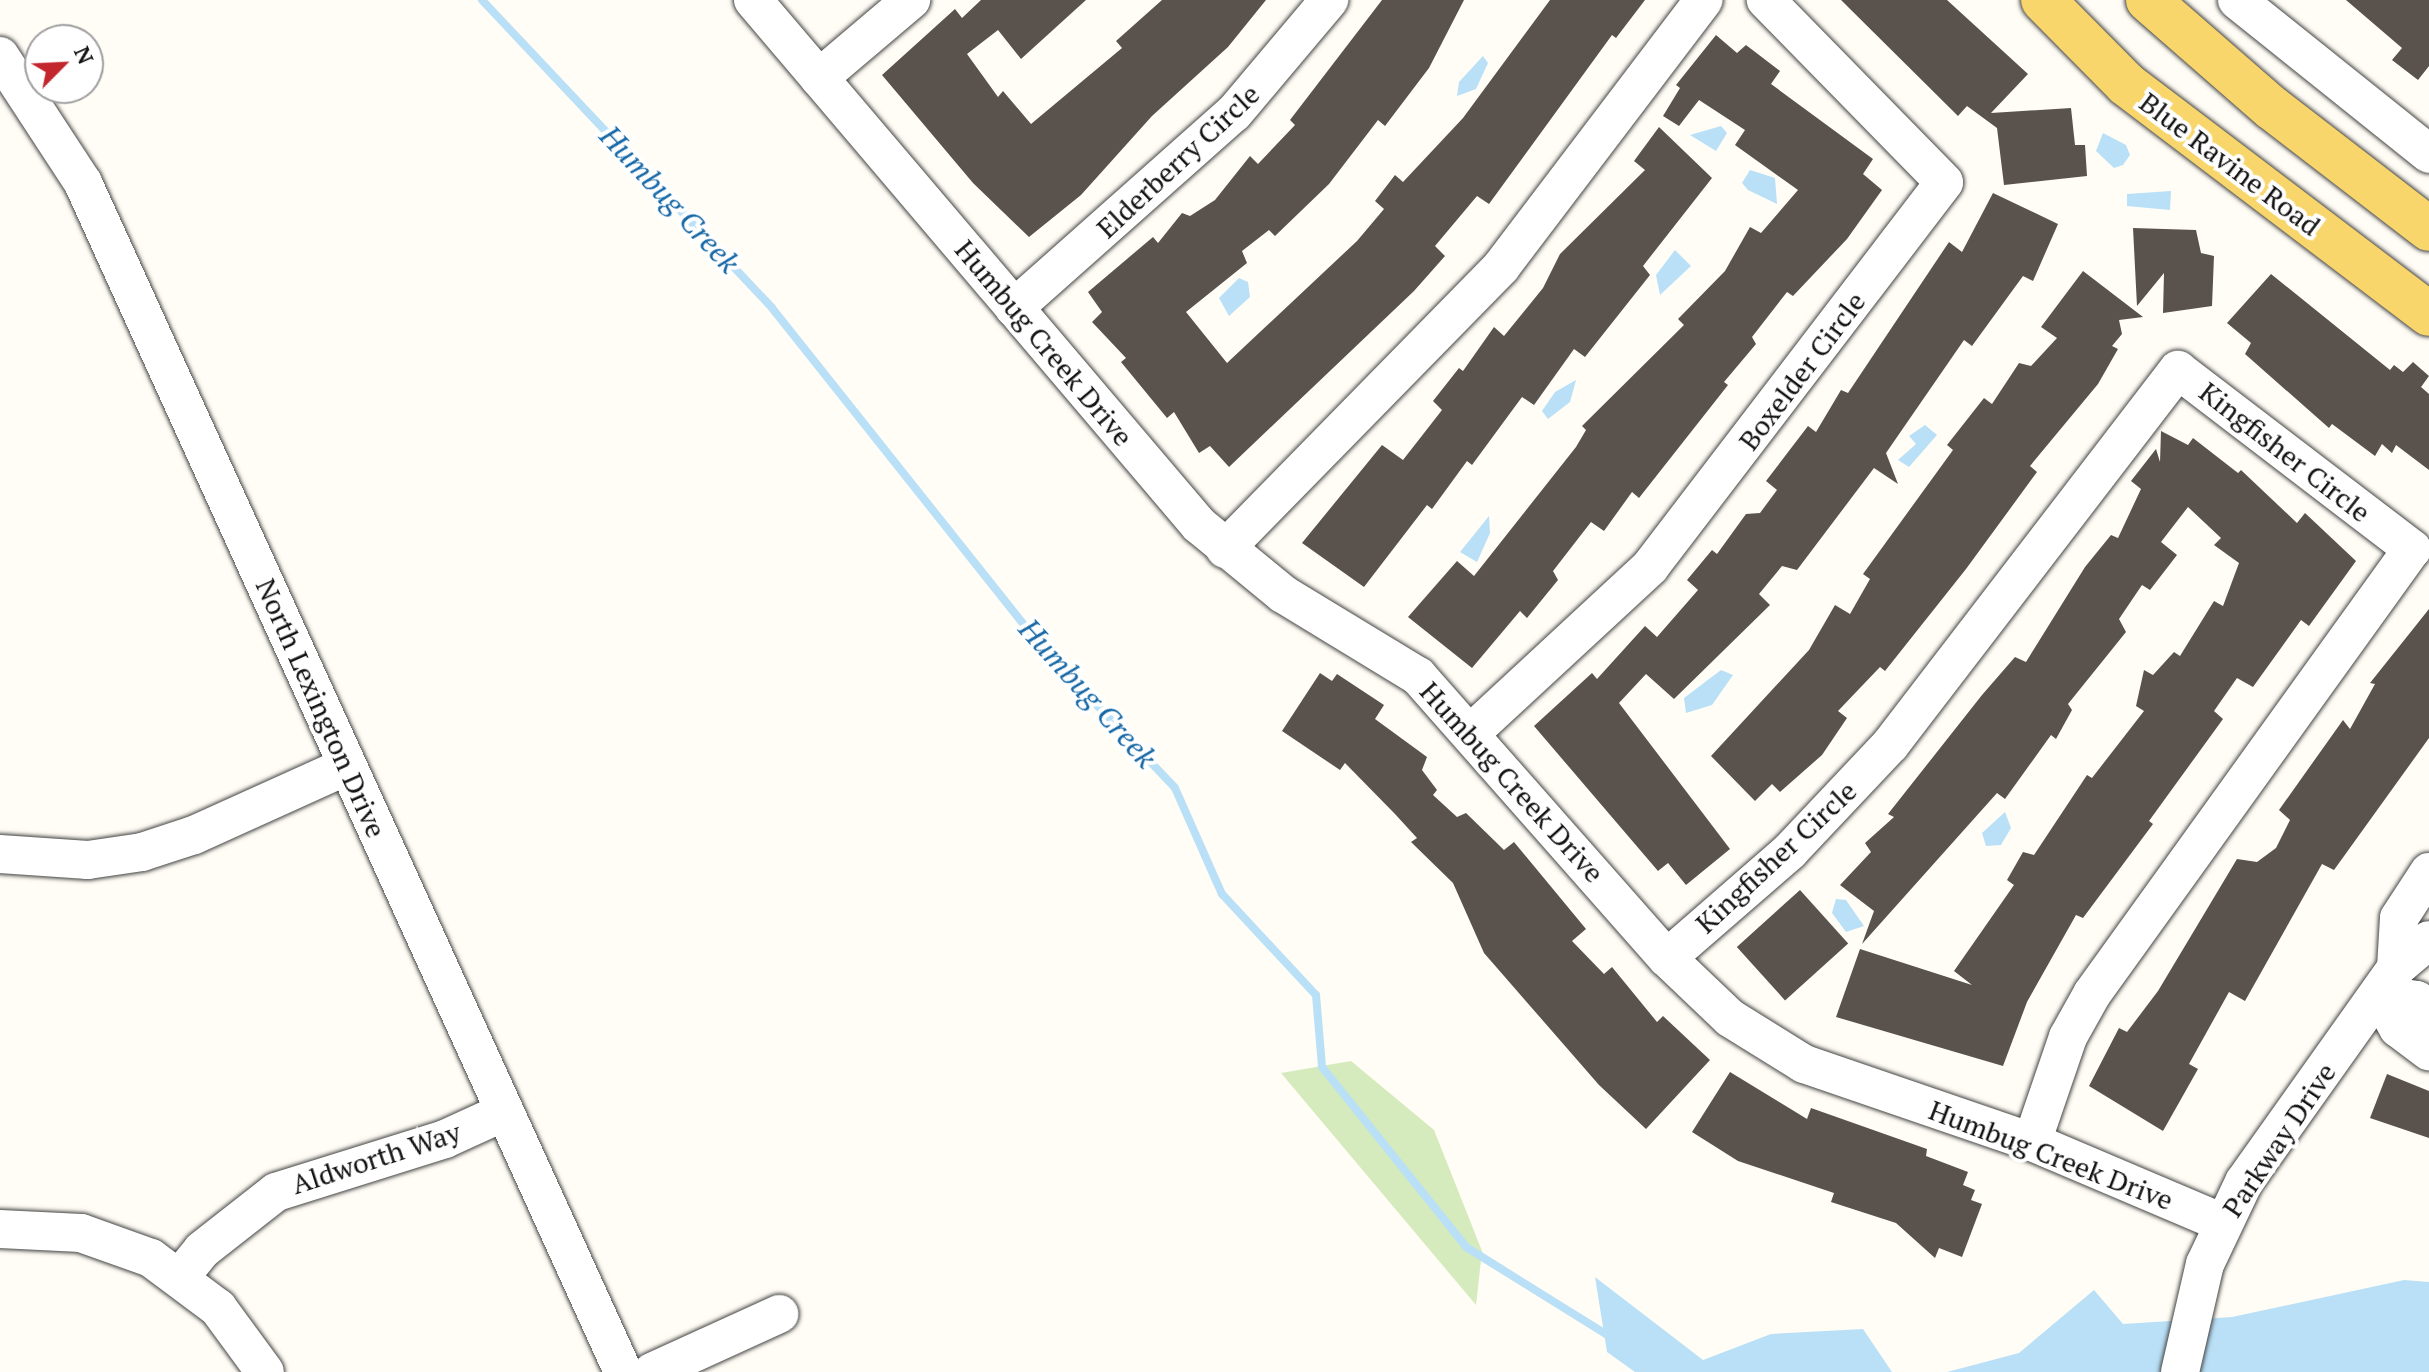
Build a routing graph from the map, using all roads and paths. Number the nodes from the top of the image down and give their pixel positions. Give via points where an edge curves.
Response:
1 (753, 0) edge
2 (911, 0) edge
3 (1329, 0) edge
4 (1704, 0) edge
5 (1766, 0) edge
6 (2043, 0) edge
7 (2148, 0) edge
8 (2237, 0) edge
9 (0, 56) edge
10 (819, 78) junction
11 (2429, 154) edge
12 (2429, 229) edge
13 (1014, 308) junction
14 (2429, 314) edge
15 (1225, 549) junction
16 (1472, 732) junction
17 (347, 766) junction
18 (0, 854) edge
19 (2429, 872) edge
20 (2429, 940) edge
21 (1667, 958) junction
22 (2387, 981) junction
23 (2429, 1010) edge
24 (2429, 1051) edge
25 (504, 1112) junction
26 (2032, 1142) junction
27 (2223, 1223) junction
28 (0, 1229) edge
29 (181, 1276) junction
30 (779, 1314) dead end
31 (265, 1372) edge
32 (623, 1372) edge
33 (652, 1372) edge
34 (2180, 1372) edge

1 - 10 street, Humbug Creek Drive
2 - 10 street
3 - 13 street, Elderberry Circle via 1234,113
4 - 15 street via 1501,267
5 - 16 street, Boxelder Circle via 1944,182 1650,567
6 - 14 main road, Blue Ravine Road via 2126,84
7 - 12 main road via 2272,108
8 - 11 street
9 - 17 street, North Lexington Drive via 83,183
10 - 13 street, Humbug Creek Drive
13 - 15 street, Humbug Creek Drive
15 - 16 street, Humbug Creek Drive via 1283,594 1383,649
16 - 21 street, Humbug Creek Drive
17 - 18 street via 194,835 142,852 88,860
17 - 25 street, North Lexington Drive
19 - 22 street via 2399,918
20 - 22 street, Parkway Drive
21 - 26 street, Humbug Creek Drive via 1730,1018 1804,1064
21 - 26 street, Kingfisher Circle via 1790,851 1890,745 2178,370 2412,549 2092,994 2057,1062
22 - 23 street
22 - 24 street via 2398,1028
22 - 27 street, Parkway Drive via 2267,1147
25 - 29 street, Aldworth Way via 445,1139 276,1192 212,1240
25 - 32 street, North Lexington Drive
26 - 27 street, Humbug Creek Drive
27 - 34 street, Parkway Drive via 2191,1312
28 - 29 street via 81,1233 129,1248
29 - 31 street via 218,1308
30 - 33 street

